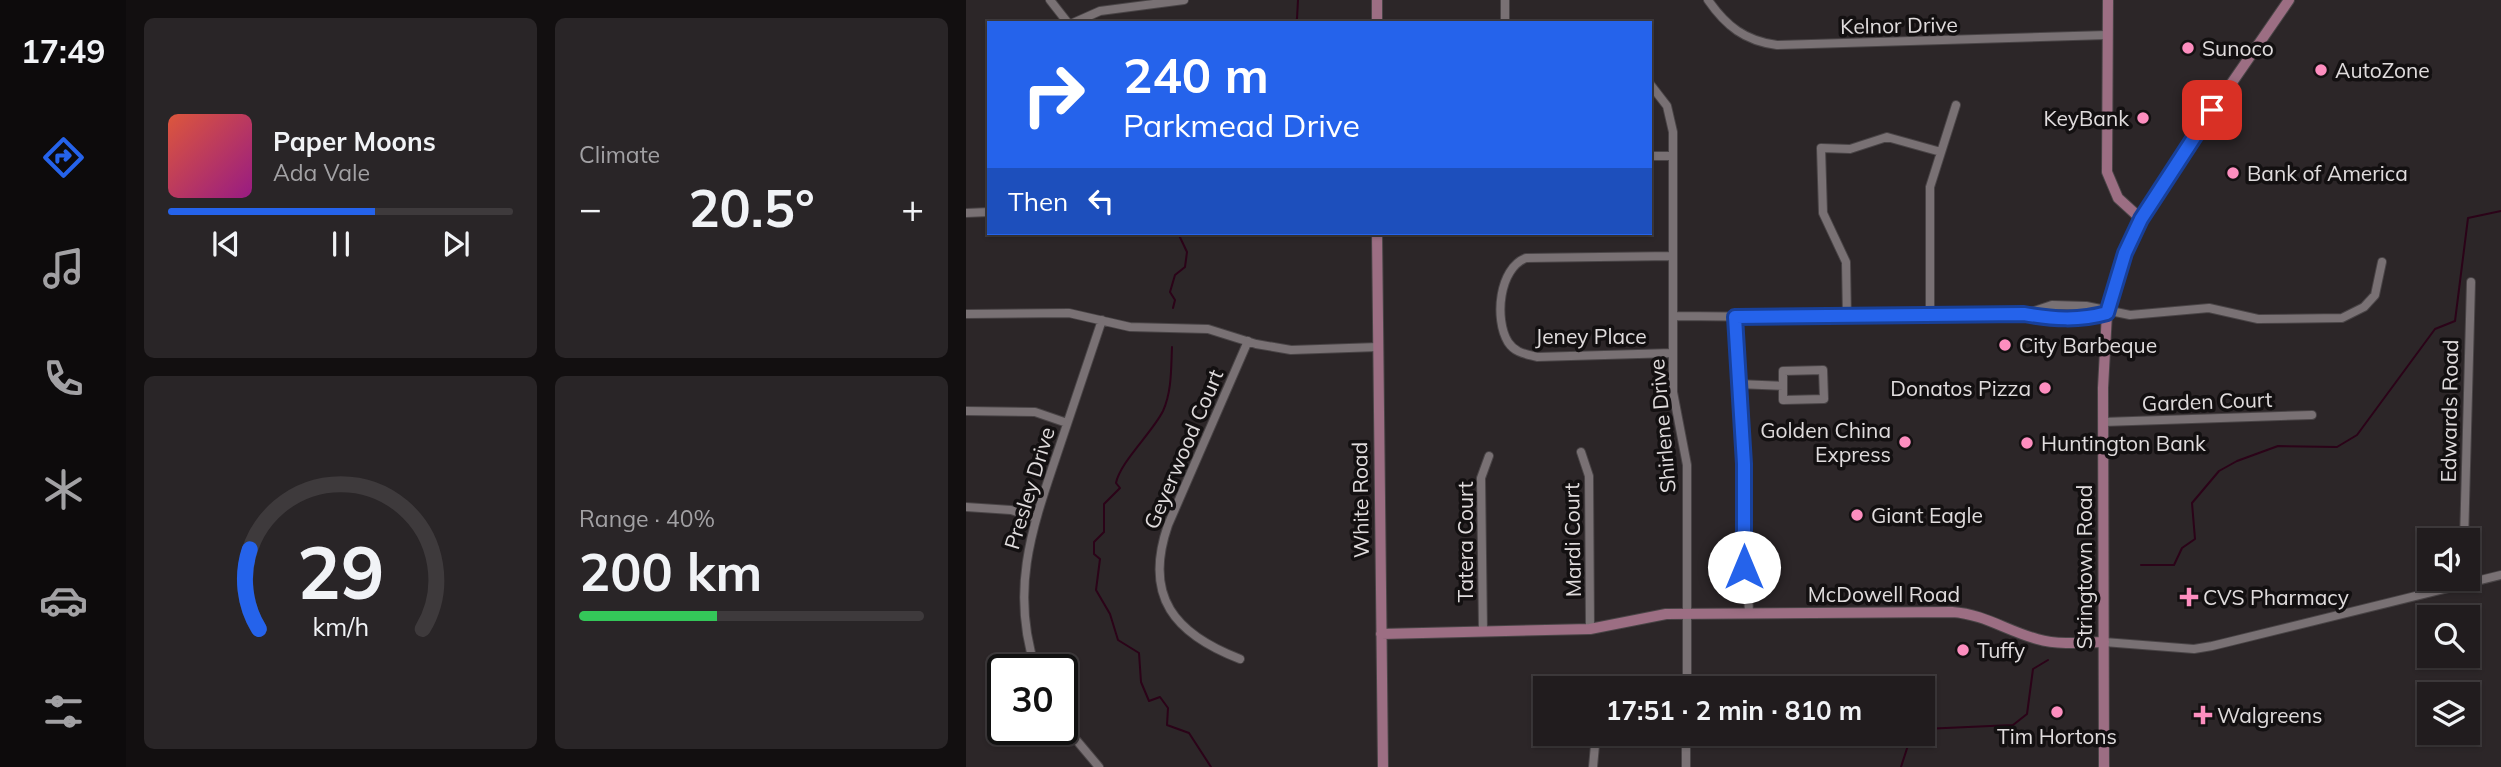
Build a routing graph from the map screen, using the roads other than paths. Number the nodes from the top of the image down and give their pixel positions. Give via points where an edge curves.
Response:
1 (1049, 0) edge
2 (1184, 0) edge
3 (1377, 0) edge
4 (1505, 0) edge
5 (1708, 0) edge
6 (2108, 0) edge
7 (2289, 0) edge
8 (1066, 21) edge
9 (1076, 21) edge
10 (1377, 21) edge
11 (1505, 21) edge
12 (2108, 36) junction
13 (1652, 87) edge
14 (1956, 105) dead end
15 (1941, 152) junction
16 (1652, 156) edge
17 (1672, 156) junction
18 (987, 212) edge
19 (966, 213) edge
20 (2141, 219) junction
21 (1377, 235) edge
22 (1673, 256) junction
23 (2382, 262) dead end
24 (2471, 282) dead end
25 (2107, 313) junction
26 (966, 314) edge
27 (2024, 314) junction
28 (1673, 316) junction
29 (1930, 316) junction
30 (1735, 317) junction
31 (1847, 318) junction
32 (1102, 320) junction
33 (1248, 341) junction
34 (1378, 347) junction
35 (1672, 353) junction
36 (1738, 384) junction
37 (1783, 386) junction
38 (966, 411) edge
39 (2312, 415) dead end
40 (1067, 422) junction
41 (2103, 422) junction
42 (1581, 452) dead end
43 (1489, 456) dead end
44 (966, 507) edge
45 (1036, 518) junction
46 (2464, 528) edge
47 (2501, 575) edge
48 (2480, 579) edge
49 (2428, 591) edge
50 (1749, 613) junction
51 (1688, 614) junction
52 (1590, 629) junction
53 (1483, 631) junction
54 (1381, 634) junction
55 (2104, 642) junction
56 (1031, 654) edge
57 (1240, 659) dead end
58 (1687, 676) edge
59 (1078, 742) edge
60 (1595, 746) edge
61 (1686, 746) edge
62 (1099, 767) edge
63 (1383, 767) edge
64 (1593, 767) edge
65 (1686, 767) edge
66 (2104, 767) edge

1 - 8 street
2 - 9 street via 1092,12
3 - 10 street
4 - 11 street
5 - 12 street, Kelnor Drive via 1732,29 1754,41 1777,45
6 - 12 street
7 - 20 street, Stringtown Road
12 - 20 street via 2108,178 2118,198
13 - 17 street, Shirlene Drive via 1670,114
14 - 15 street
15 - 29 street via 1929,197
15 - 31 street via 1887,137 1850,149 1821,148 1823,213 1846,262
16 - 17 street
17 - 22 street, Shirlene Drive
18 - 19 street
20 - 25 street, Stringtown Road
21 - 34 street, White Road
22 - 28 street, Shirlene Drive
22 - 35 street, Jeney Place via 1526,258 1507,272 1503,287 1504,332 1520,353
23 - 25 street via 2375,295 2364,307 2342,318 2258,319 2209,308
24 - 46 street, Edwards Road
25 - 27 street via 2085,319
25 - 27 street via 2086,306 2052,305
25 - 41 street, Stringtown Road
26 - 32 street via 1047,312
27 - 29 street
28 - 30 street
28 - 35 street, Shirlene Drive
29 - 31 street
30 - 31 street
30 - 36 street
32 - 33 street via 1147,328 1208,329
32 - 40 street, Presley Drive
33 - 34 street via 1291,350
33 - 57 street, Geyerwood Court via 1168,525 1159,570 1167,602 1191,636
34 - 54 street, White Road
35 - 51 street, Shirlene Drive via 1673,392 1687,465
36 - 37 street
36 - 50 street
37 - 37 street via 1783,400 1824,399 1823,370 1783,371
38 - 40 street via 1035,412
39 - 41 street, Garden Court
40 - 45 street, Presley Drive
41 - 55 street, Stringtown Road
42 - 52 street, Mardi Court via 1589,476
43 - 53 street, Tatera Court via 1481,478
44 - 45 street via 1011,510
45 - 56 street, Presley Drive via 1027,552 1023,604
47 - 48 street, McDowell Road
49 - 55 street, McDowell Road via 2194,649
50 - 51 street, McDowell Road
50 - 55 street, McDowell Road via 1965,613 2037,639
51 - 52 street, McDowell Road via 1657,615
51 - 58 street, Shirlene Drive
52 - 53 street, McDowell Road
53 - 54 street, McDowell Road
54 - 63 street, White Road
55 - 66 street, Stringtown Road
59 - 62 street
60 - 64 street
61 - 65 street

